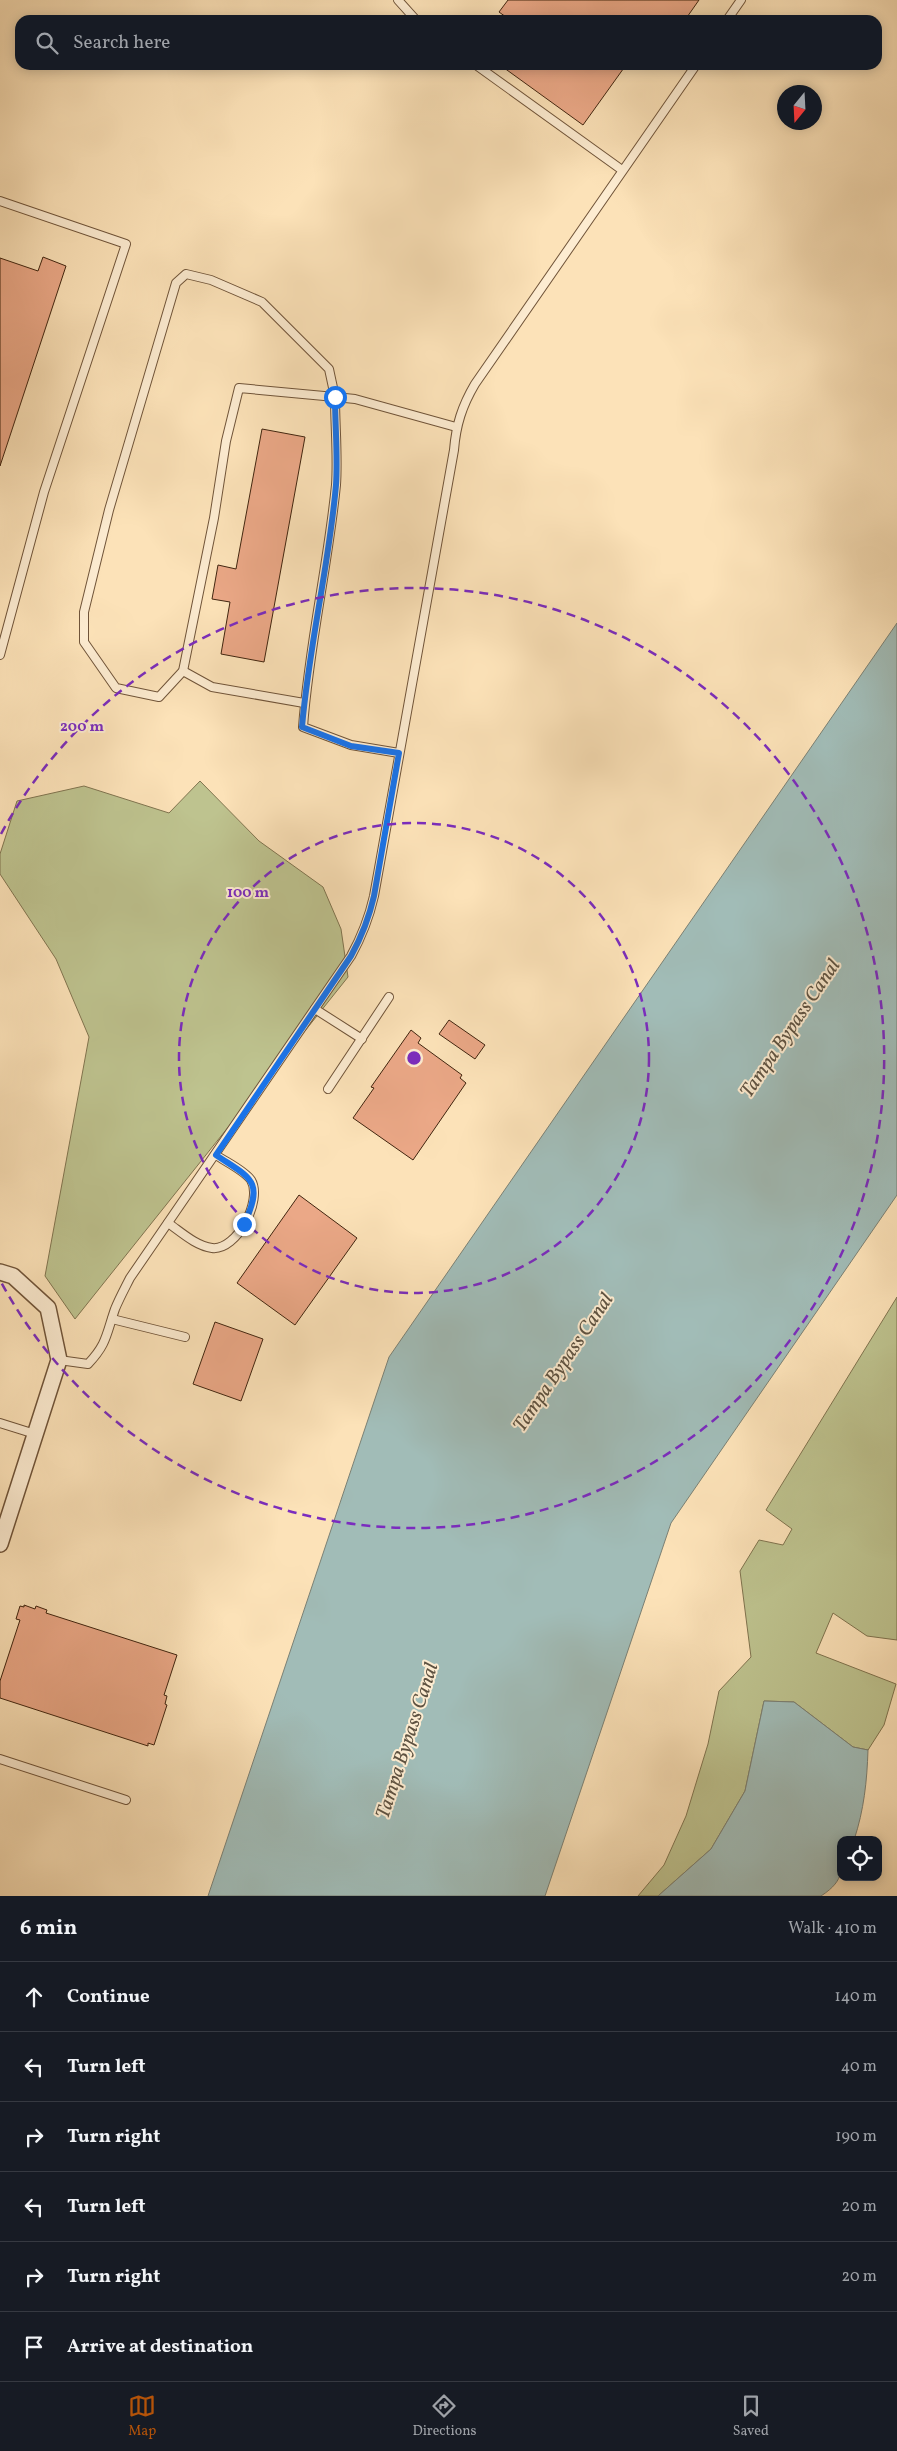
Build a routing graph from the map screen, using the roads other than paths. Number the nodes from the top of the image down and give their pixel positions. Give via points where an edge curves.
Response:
1 (398, 0) edge
2 (741, 0) edge
3 (412, 15) edge
4 (730, 15) edge
5 (483, 70) edge
6 (692, 70) edge
7 (622, 170) junction
8 (0, 201) edge
9 (335, 397) junction
10 (456, 427) junction
11 (0, 654) edge
12 (183, 671) junction
13 (304, 703) junction
14 (399, 753) junction
15 (390, 997) dead end
16 (315, 1009) junction
17 (362, 1039) junction
18 (328, 1089) dead end
19 (216, 1155) junction
20 (168, 1223) junction
21 (0, 1272) edge
22 (112, 1318) junction
23 (185, 1338) dead end
24 (59, 1360) junction
25 (0, 1423) edge
26 (35, 1434) junction
27 (3, 1523) edge
28 (0, 1544) edge
29 (0, 1759) edge
30 (126, 1800) dead end

1 - 3 lane
2 - 4 lane
5 - 7 lane
6 - 7 lane
7 - 10 lane via 475,384
8 - 11 lane via 126,244 44,492
9 - 10 lane via 355,399
9 - 12 lane via 239,388
9 - 12 lane via 329,369 262,302 211,280 186,274 176,283 109,510 84,612 84,642 116,688 159,697
9 - 13 lane via 336,484
10 - 14 lane
12 - 13 lane via 212,687
13 - 14 lane via 302,727 351,746
14 - 16 lane via 369,920 351,956
15 - 17 lane
16 - 17 lane
16 - 19 lane
17 - 18 lane
19 - 20 lane
19 - 20 lane via 249,1178 254,1186 252,1207 235,1237 226,1246 213,1248 198,1243
20 - 22 lane via 130,1278
21 - 24 street via 13,1276 48,1308
22 - 23 lane
22 - 24 lane via 108,1336 88,1364
24 - 26 street
25 - 26 lane
26 - 27 street
27 - 28 street
29 - 30 lane

